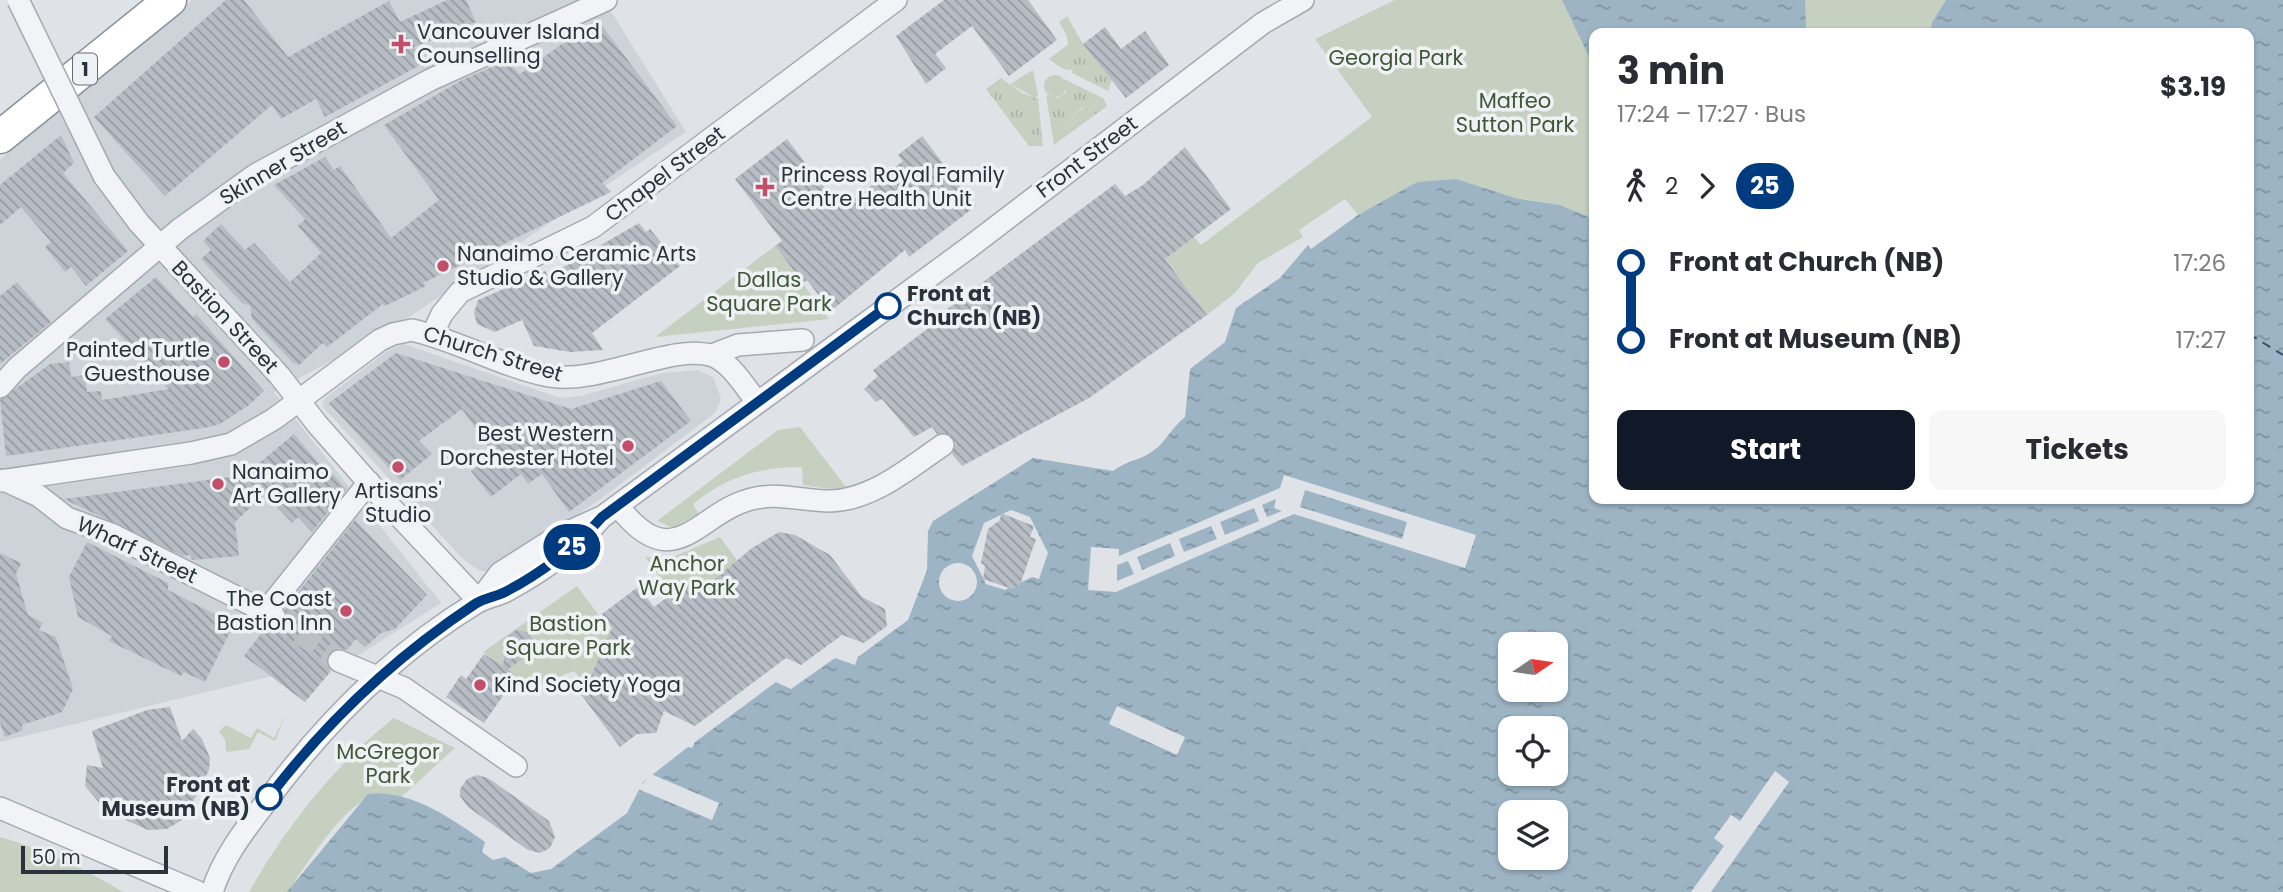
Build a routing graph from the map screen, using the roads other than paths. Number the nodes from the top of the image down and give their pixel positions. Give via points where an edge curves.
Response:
1 (18, 0) edge
2 (170, 0) edge
3 (606, 0) edge
4 (896, 0) edge
5 (1291, 3) edge
6 (0, 137) edge
7 (161, 248) junction
8 (432, 335) junction
9 (803, 340) dead end
10 (712, 355) junction
11 (0, 387) edge
12 (299, 400) junction
13 (757, 402) junction
14 (943, 445) dead end
15 (1, 477) edge
16 (369, 482) junction
17 (610, 512) junction
18 (479, 601) junction
19 (339, 661) tunnel mouth
20 (379, 677) junction
21 (516, 766) dead end
22 (0, 808) edge
23 (198, 892) edge
24 (212, 892) edge

1 - 7 street, Bastion Street, bridge via 104,176 128,212
2 - 6 highway, 1
3 - 7 street, Skinner Street via 430,80 315,142 236,187
4 - 8 street, Chapel Street via 593,227 460,292
5 - 13 street, Front Street
7 - 11 street, Skinner Street
7 - 12 street, Bastion Street
8 - 10 street, Church Street via 548,376 573,378 658,359
8 - 12 street, Church Street via 412,330 380,340
9 - 10 street, Church Street via 737,345
10 - 13 street via 724,362
12 - 15 street via 245,437 212,450
12 - 16 street, Bastion Street
13 - 17 street, Front Street
14 - 17 street via 885,484 858,496 826,501 777,495 752,499 678,538 660,540
15 - 16 street, Wharf Street via 39,496 67,519 111,534 270,614
16 - 18 street, Bastion Street
17 - 18 street, Front Street via 583,539 504,592
18 - 20 street, Front Street
19 - 20 street
20 - 21 street via 414,694
20 - 24 street, Front Street via 323,729 294,764 230,849
22 - 23 street

